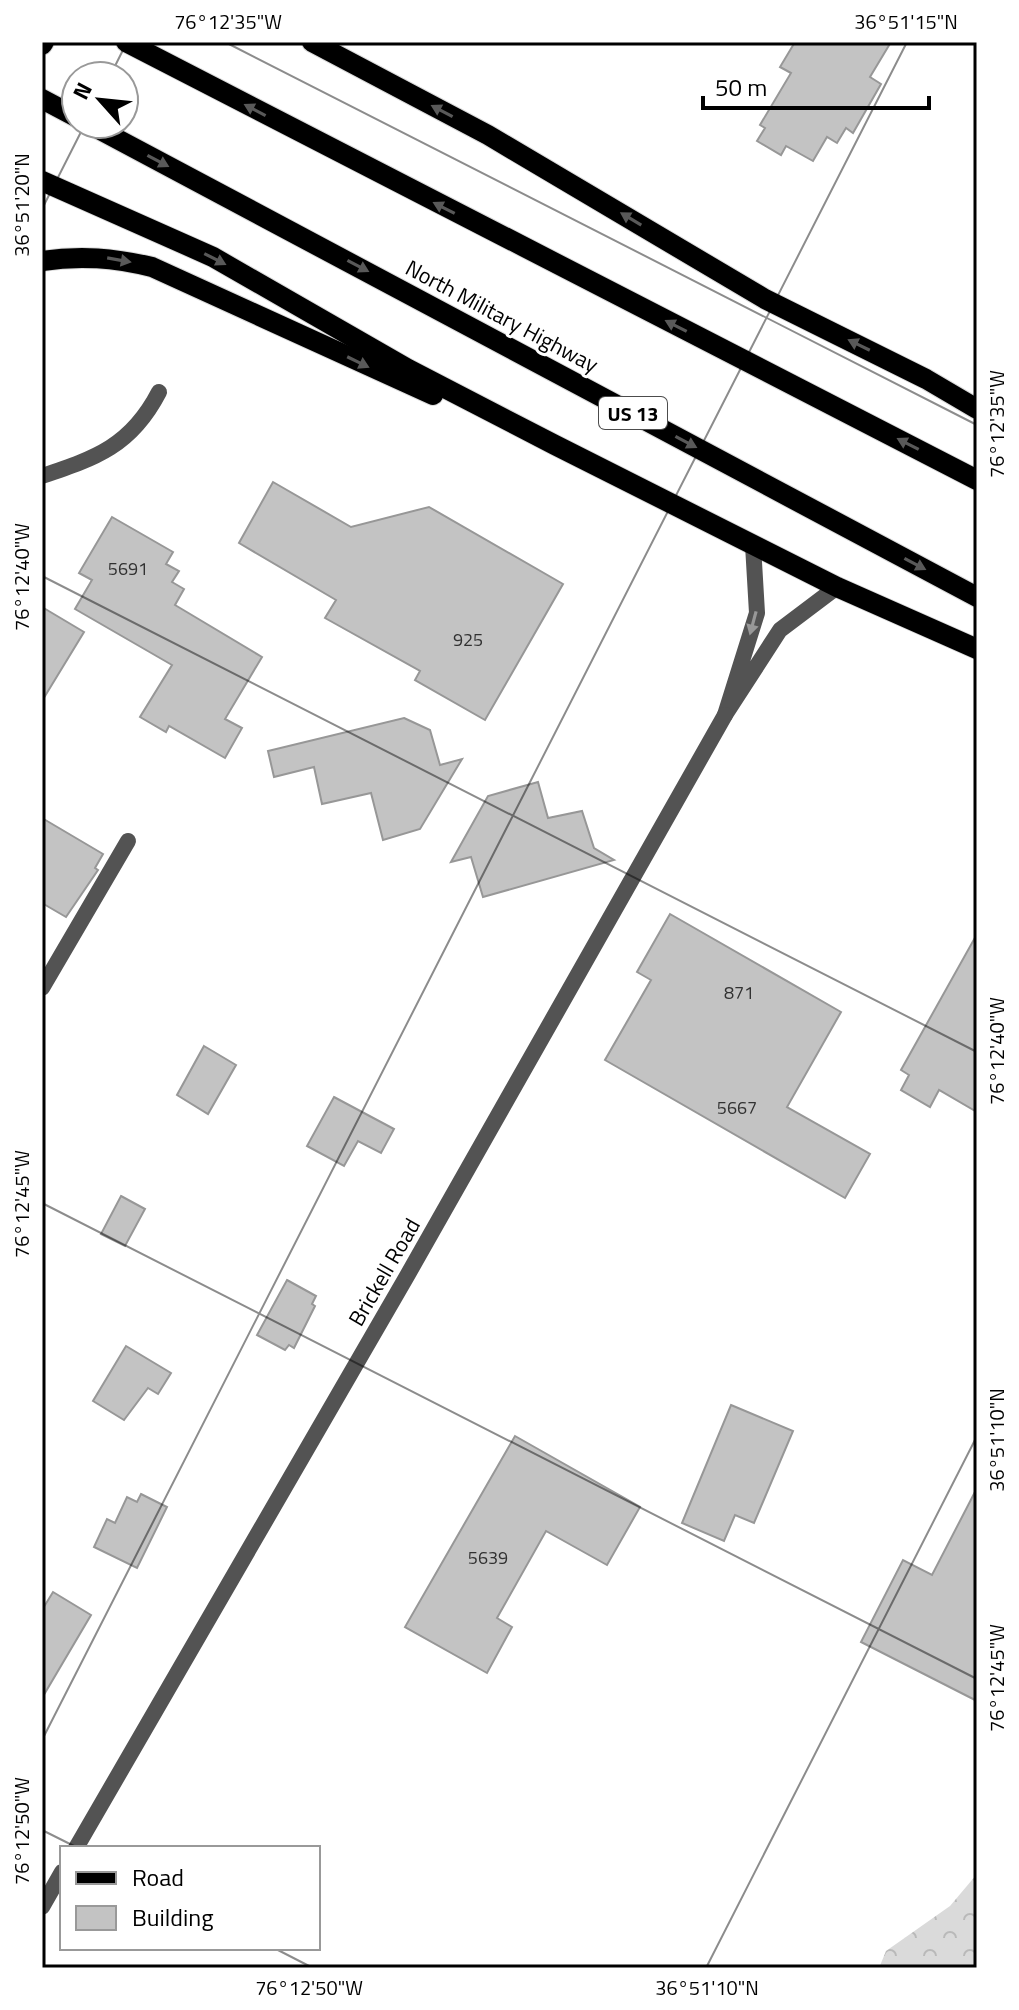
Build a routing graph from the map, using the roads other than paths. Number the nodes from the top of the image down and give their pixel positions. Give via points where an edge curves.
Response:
1 (126, 42) edge
2 (312, 42) edge
3 (339, 42) edge
4 (376, 76) junction
5 (42, 99) edge
6 (60, 109) edge
7 (119, 140) edge
8 (42, 181) edge
9 (42, 261) edge
10 (159, 392) dead end
11 (977, 409) edge
12 (555, 445) junction
13 (42, 476) edge
14 (977, 480) edge
15 (753, 545) junction
16 (837, 587) junction
17 (977, 597) edge
18 (977, 649) edge
19 (725, 715) junction
20 (128, 841) dead end
21 (42, 988) edge
22 (77, 1846) edge
23 (60, 1876) edge
24 (42, 1907) edge

14 -> 1 main road
2 - 4 main road
3 - 4 main road
11 -> 4 main road via 765,299 488,135
5 - 6 main road
7 -> 17 main road, North Military Highway / US 13
8 -> 12 main road via 213,257 408,369
9 -> 12 main road via 113,258 152,267 394,379
10 - 13 street via 130,434 99,457
12 - 15 main road
15 - 16 main road
15 -> 19 street, Brickell Road via 757,613
16 - 18 main road
16 - 19 street, Brickell Road via 780,630
19 - 22 street, Brickell Road
20 - 21 street
23 - 24 street

